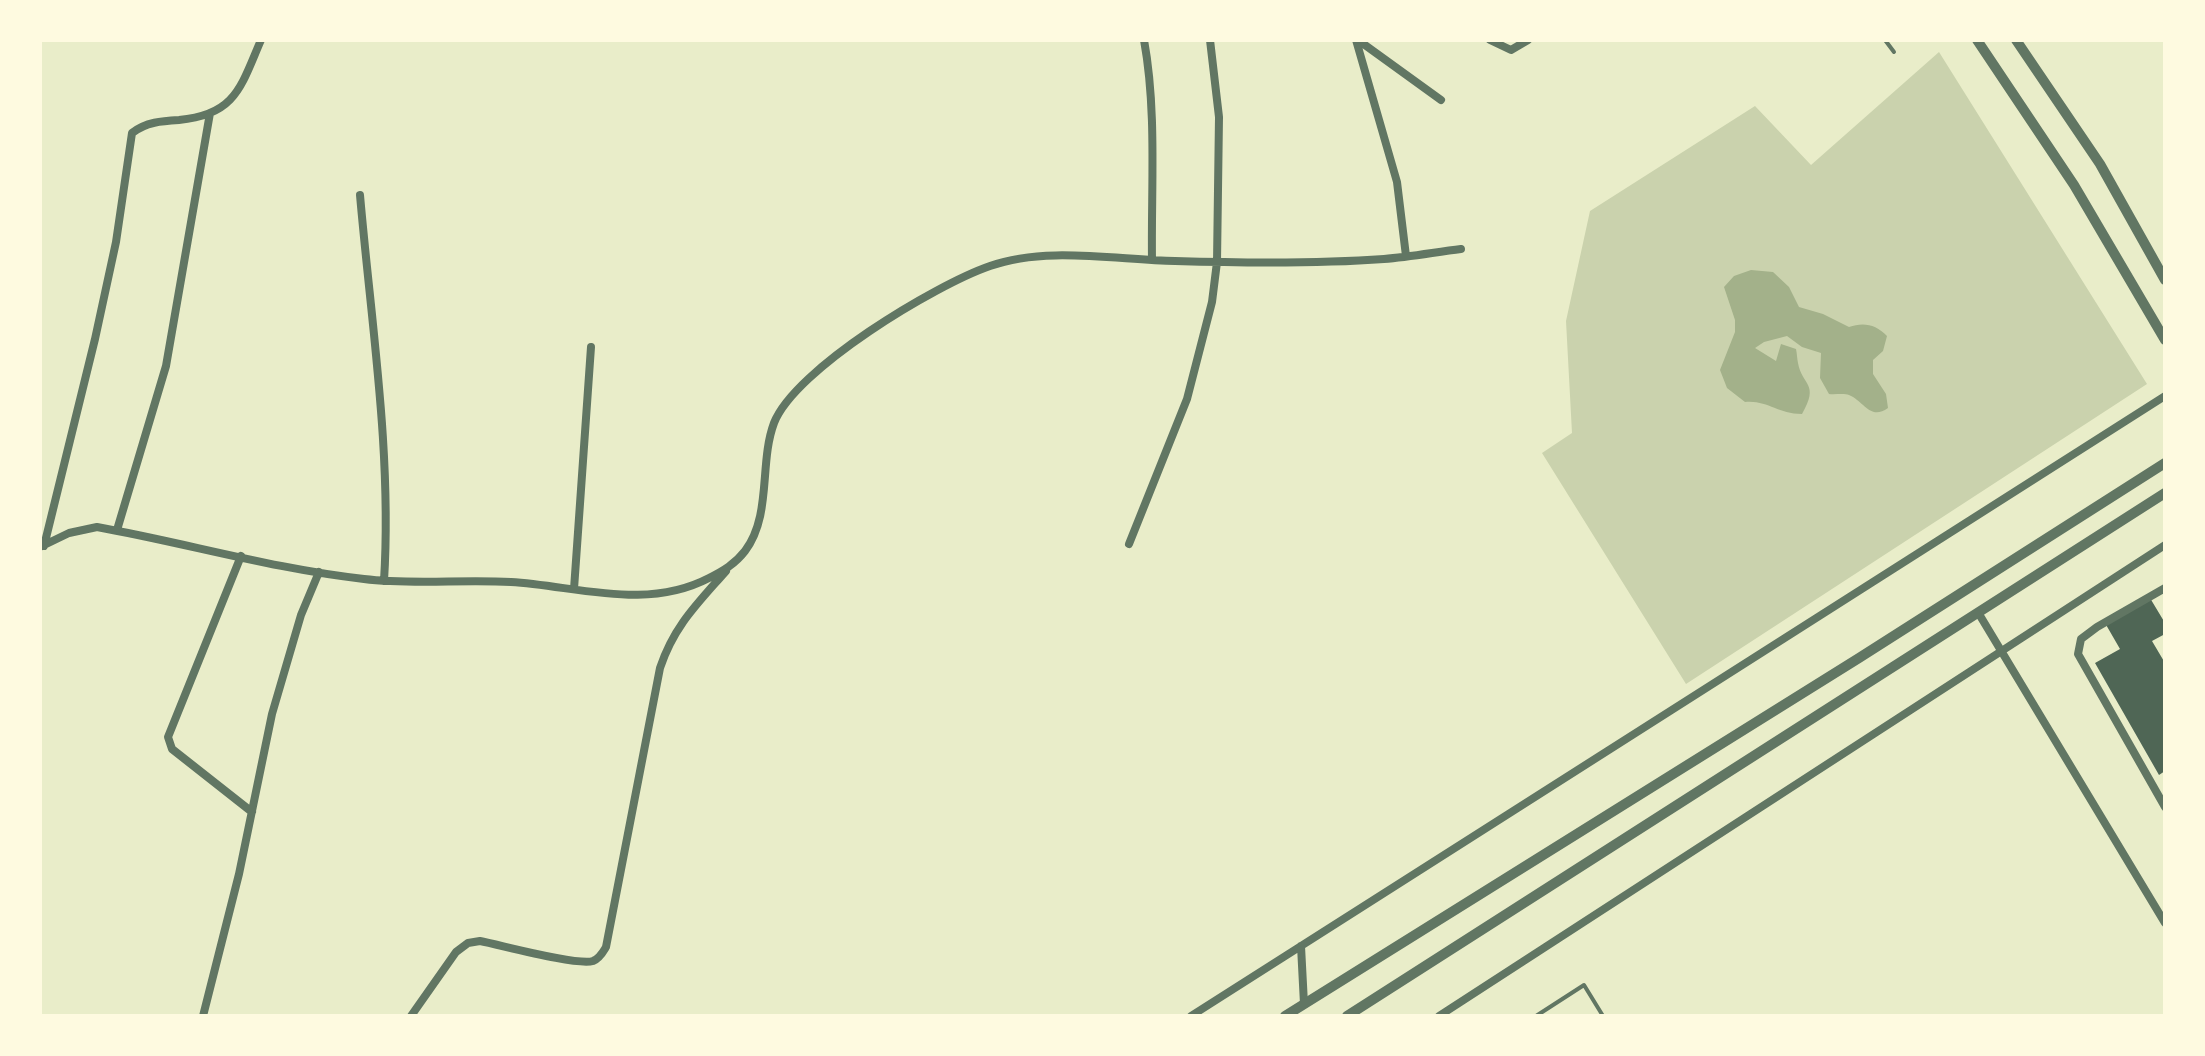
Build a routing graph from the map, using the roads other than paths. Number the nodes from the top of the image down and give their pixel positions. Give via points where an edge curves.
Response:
1 (261, 40) edge
2 (1144, 40) edge
3 (1210, 40) edge
4 (1357, 40) edge
5 (1490, 40) edge
6 (1528, 40) edge
7 (1885, 40) edge
8 (1977, 40) edge
9 (2016, 40) edge
10 (1894, 52) dead end
11 (1441, 100) dead end
12 (210, 113) junction
13 (360, 195) dead end
14 (1461, 249) dead end
15 (1406, 256) junction
16 (1152, 260) junction
17 (1217, 262) junction
18 (2165, 280) edge
19 (2165, 340) edge
20 (591, 347) dead end
21 (2165, 396) edge
22 (2165, 463) edge
23 (2165, 493) edge
24 (117, 530) junction
25 (1129, 544) dead end
26 (2165, 545) edge
27 (42, 546) edge
28 (241, 556) junction
29 (730, 567) junction
30 (319, 572) junction
31 (384, 581) junction
32 (2165, 588) edge
33 (574, 589) junction
34 (1979, 614) junction
35 (2003, 649) junction
36 (2165, 807) edge
37 (252, 812) junction
38 (2165, 923) edge
39 (1302, 951) junction
40 (1304, 1004) junction
41 (203, 1016) edge
42 (411, 1016) edge
43 (1191, 1016) edge
44 (1285, 1016) edge
45 (1347, 1016) edge
46 (1439, 1016) edge
47 (1536, 1016) edge
48 (1603, 1016) edge

1 - 12 street via 238,94
2 - 16 street
3 - 17 street via 1219,117
4 - 11 street
4 - 15 street via 1397,182
5 - 6 street via 1511,50
7 - 10 lane
8 - 19 street via 2074,185
9 - 18 street via 2100,164
12 - 24 street via 166,366
12 - 27 street via 157,122 132,133 104,298
13 - 31 street via 381,422
14 - 15 street
15 - 17 street
16 - 17 street
16 - 29 street via 1064,256 992,264 892,316 810,376 787,401 773,424 757,528
17 - 25 street via 1187,399
20 - 33 street
21 - 39 street
22 - 40 street
23 - 34 street
24 - 27 street via 83,528
24 - 28 street
26 - 35 street
28 - 30 street
28 - 37 street via 168,737 172,749
29 - 33 street via 675,592 638,597
29 - 42 street via 681,622 660,668 606,947 600,956 575,960 468,943
30 - 31 street
30 - 37 street via 272,714
31 - 33 street via 510,582
32 - 36 street via 2081,639 2078,654
34 - 35 street
34 - 45 street
35 - 38 street
35 - 46 street
37 - 41 street
39 - 40 street
39 - 43 street
40 - 44 street
47 - 48 lane via 1584,985

